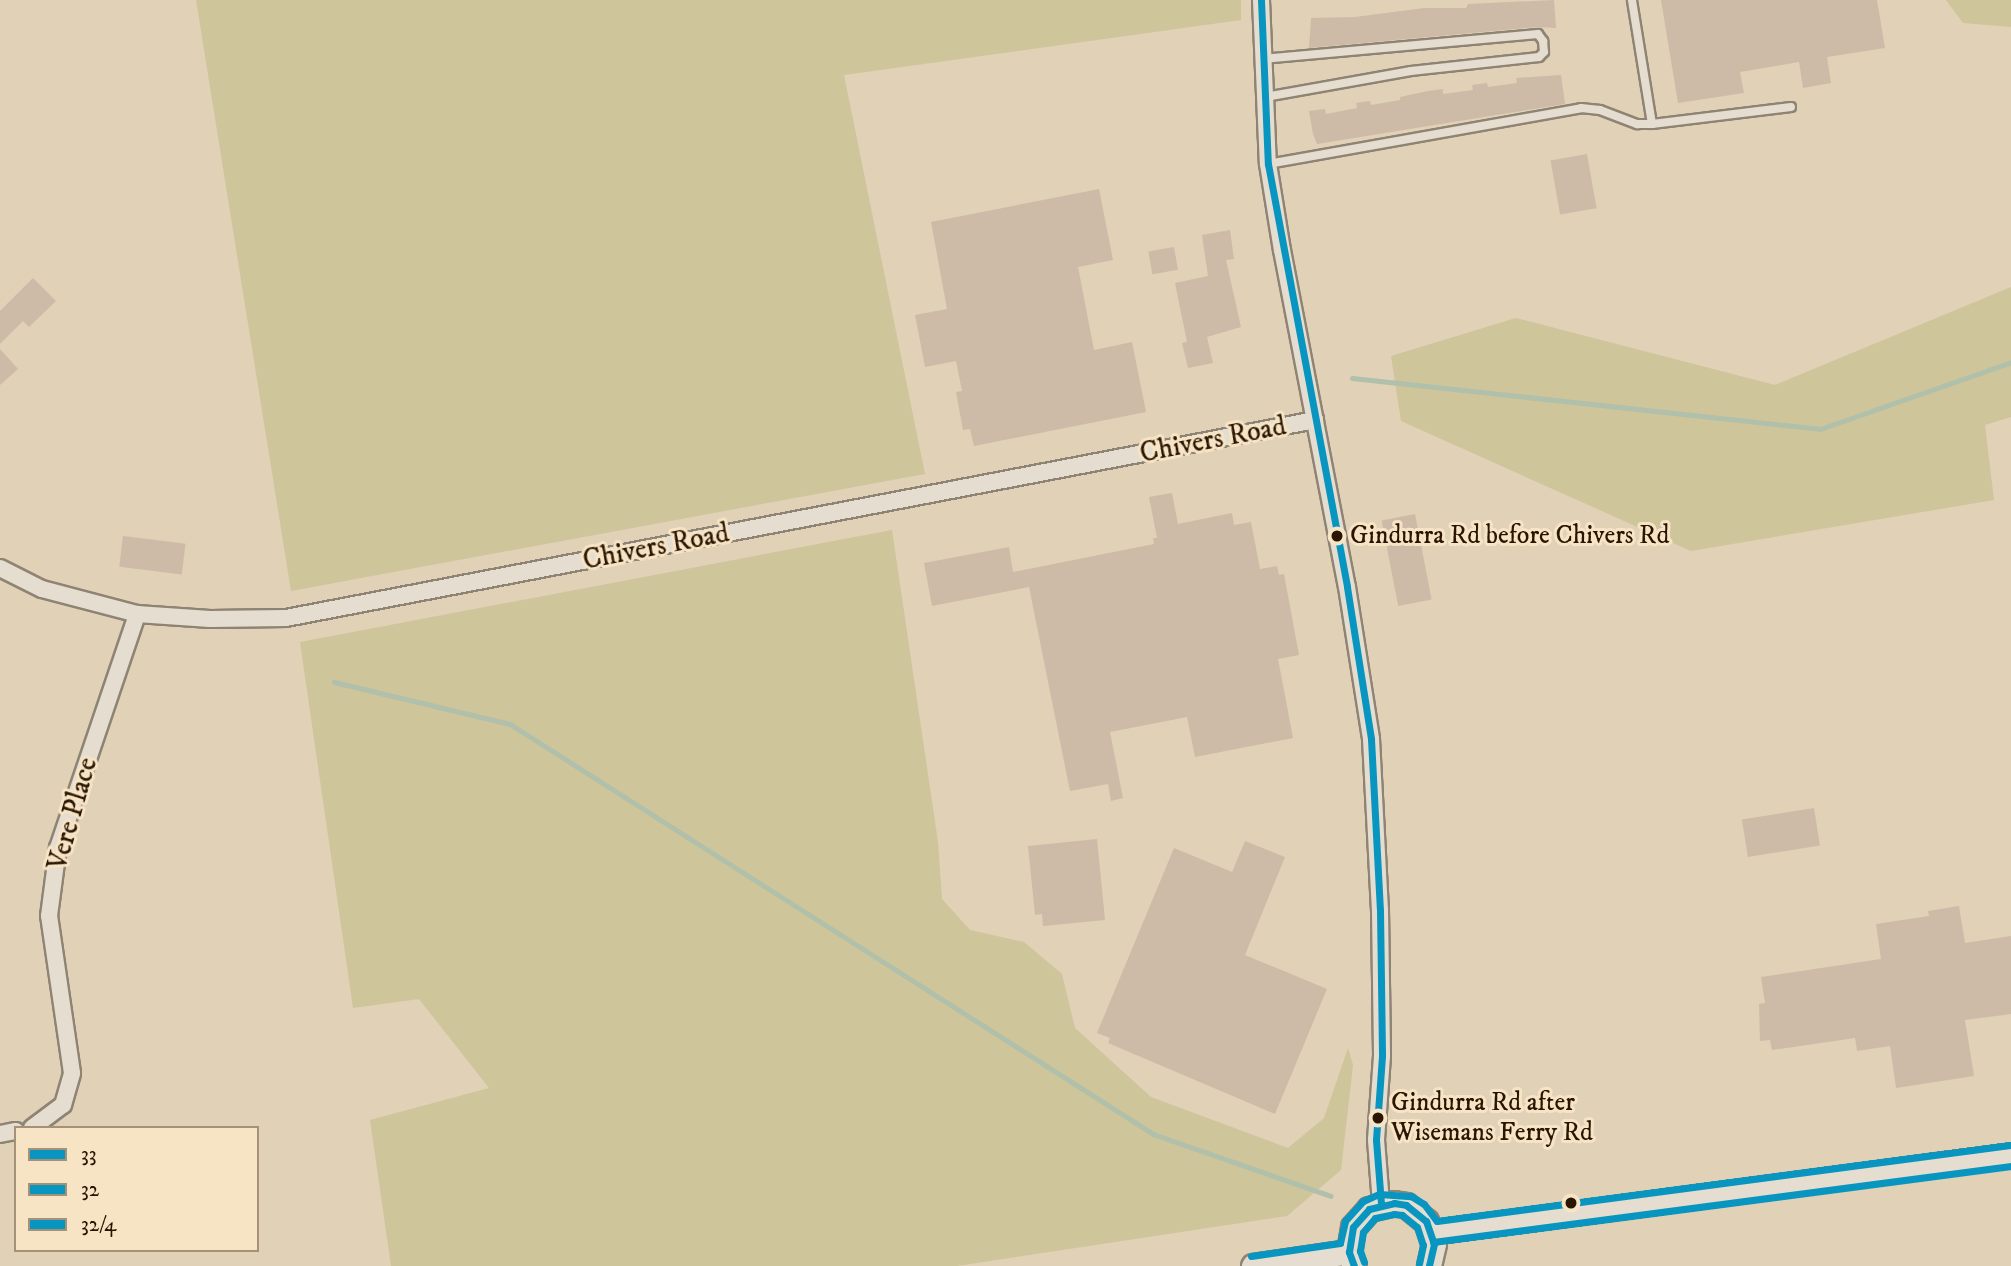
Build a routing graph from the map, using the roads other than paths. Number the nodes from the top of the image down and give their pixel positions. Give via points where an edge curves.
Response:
1 (1261, 0) edge
2 (1632, 0) edge
3 (1262, 60) junction
4 (1264, 97) junction
5 (1791, 107) dead end
6 (1652, 124) junction
7 (1269, 164) junction
8 (1315, 420) junction
9 (0, 568) edge
10 (137, 614) junction
11 (35, 1126) edge
12 (2011, 1155) edge
13 (1381, 1204) junction
14 (1432, 1232) junction
15 (1352, 1259) edge
16 (1253, 1266) edge
17 (1429, 1266) edge

1 - 3 street
2 - 6 lane
3 - 4 street
3 - 4 lane via 1538,34 1544,52 1539,57 1411,71
4 - 7 street
5 - 6 lane
6 - 7 lane via 1581,108
7 - 8 street
8 - 10 street, Chivers Road via 286,618
8 - 13 street via 1371,739 1380,923 1382,1056 1376,1140
9 - 10 street, Chivers Road via 42,589
10 - 11 street, Vere Place via 58,848 48,916 72,1073 63,1105
12 - 14 main road
13 - 14 main road via 1406,1205
13 - 15 main road via 1369,1209 1353,1227
14 - 17 main road
15 - 16 main road

